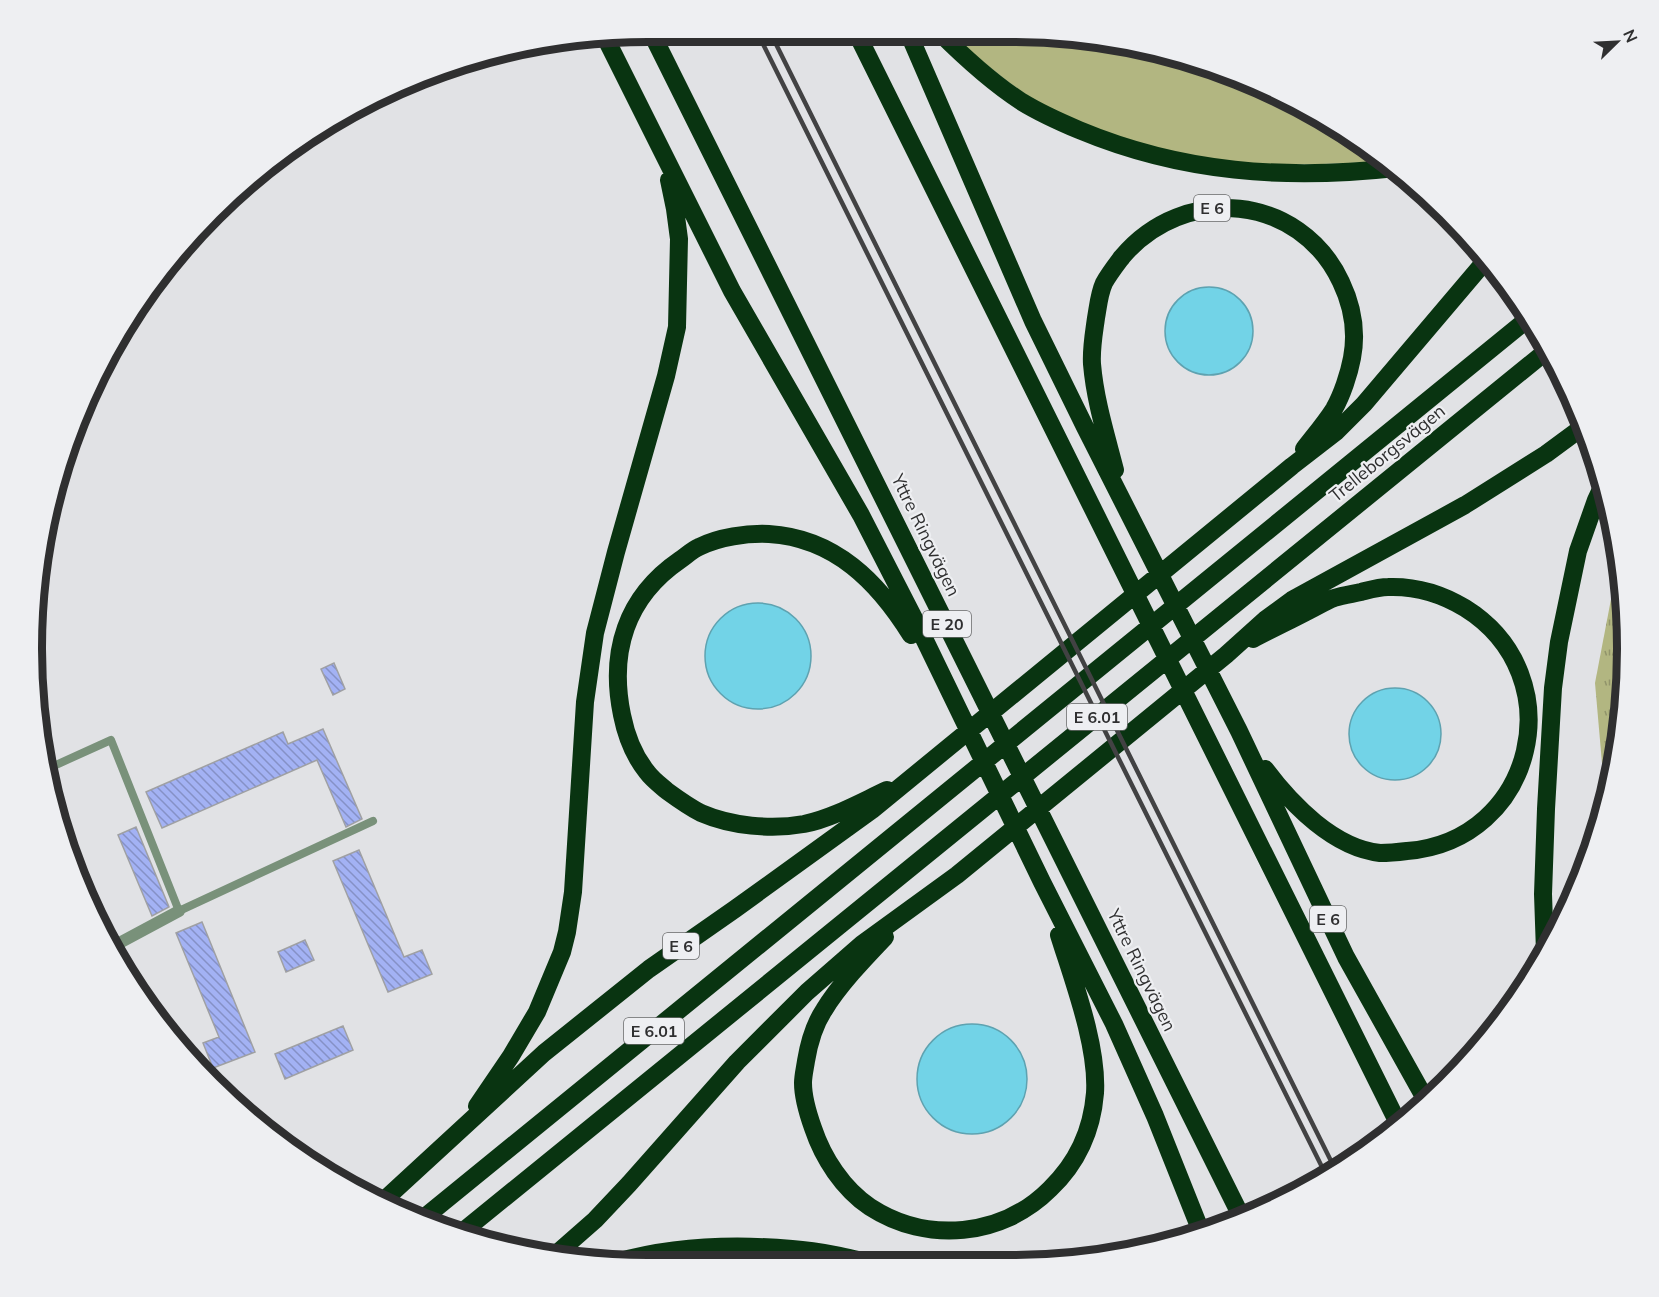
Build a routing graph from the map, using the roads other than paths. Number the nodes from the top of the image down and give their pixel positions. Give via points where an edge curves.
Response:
1 (656, 42) edge
2 (861, 42) edge
3 (912, 42) edge
4 (949, 42) edge
5 (608, 43) edge
6 (649, 125) junction
7 (1382, 169) edge
8 (1481, 266) edge
9 (1522, 323) edge
10 (1541, 355) edge
11 (1577, 431) edge
12 (1292, 466) junction
13 (1597, 497) edge
14 (1123, 504) junction
15 (1269, 624) junction
16 (954, 702) junction
17 (1239, 731) junction
18 (54, 766) edge
19 (911, 779) junction
20 (373, 821) dead end
21 (1042, 882) junction
22 (918, 904) junction
23 (179, 911) junction
24 (1544, 936) edge
25 (119, 943) edge
26 (1422, 1093) edge
27 (1396, 1116) edge
28 (462, 1128) junction
29 (388, 1196) edge
30 (1238, 1211) edge
31 (429, 1214) edge
32 (1198, 1225) edge
33 (468, 1227) edge
34 (562, 1249) edge
35 (652, 1255) edge
36 (835, 1255) edge

1 - 30 highway, Yttre Ringvägen / E 20
2 - 27 highway
3 - 14 highway via 1034,321
4 - 7 highway via 1023,103 1136,151 1190,163 1269,173
5 - 6 highway
6 - 16 highway via 732,291 861,515
6 - 28 highway via 675,209 679,239 677,327 595,633 585,702 567,932 537,1012
8 - 12 highway via 1364,404
9 - 31 highway, Trelleborgsvägen / E 6.01
10 - 33 highway, Trelleborgsvägen / E 6.01
11 - 15 highway via 1465,505 1292,600
12 - 14 highway, E 6 via 1335,408 1348,373 1354,324 1347,294 1326,256 1288,224 1247,210 1212,208 1167,222 1138,240 1117,263 1099,299 1092,362 1101,418
12 - 19 highway, E 6
13 - 24 highway via 1578,551 1553,688
14 - 17 highway, E 6
15 - 17 highway via 1334,598 1388,586 1422,590 1454,601 1495,631 1517,666 1528,710 1524,759 1502,800 1479,824 1436,847 1381,853 1347,842 1311,819 1276,784
15 - 22 highway
16 - 19 highway via 880,591 841,559 803,540 751,534 699,547 665,570 629,618 618,654 617,674 626,732 647,773 682,802 718,819 761,826 804,824
16 - 21 highway
17 - 26 highway, E 6 via 1346,957
18 - 23 lane via 111,740
19 - 28 highway, E 6 via 798,865 650,969 544,1053
20 - 23 lane
21 - 22 highway via 1087,1029 1095,1093 1091,1115 1078,1155 1041,1198 996,1224 963,1231 940,1231 895,1220 849,1188 818,1143 807,1112 803,1083 810,1041 823,1011 871,952
21 - 32 highway via 1142,1085
22 - 34 highway via 862,944 767,1030 629,1184
23 - 25 street
28 - 29 highway, E 6
35 - 36 highway via 728,1246 792,1248

